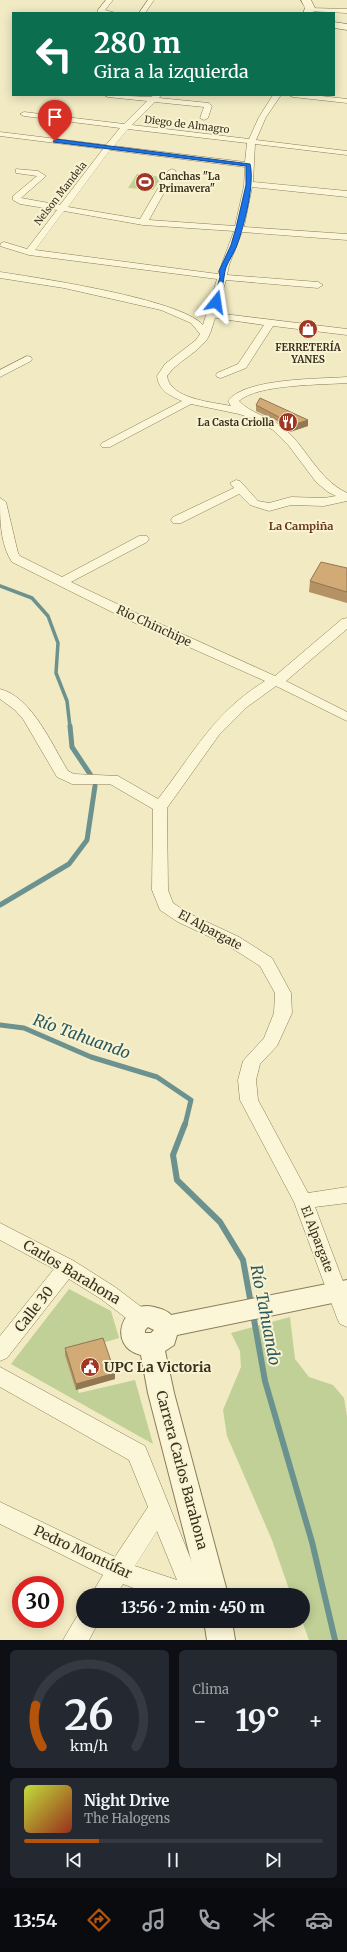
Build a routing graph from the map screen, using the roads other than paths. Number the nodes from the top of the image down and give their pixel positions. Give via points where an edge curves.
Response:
1 (110, 0) edge
2 (151, 0) edge
3 (306, 0) edge
4 (333, 3) dead end
5 (309, 11) edge
6 (105, 12) edge
7 (143, 12) edge
8 (347, 12) edge
9 (335, 25) edge
10 (347, 27) edge
11 (132, 96) edge
12 (276, 96) edge
13 (302, 96) edge
14 (156, 97) edge
15 (347, 101) edge
16 (24, 114) dead end
17 (204, 118) dead end
18 (126, 126) junction
19 (0, 134) edge
20 (252, 141) junction
21 (108, 148) junction
22 (347, 152) edge
23 (248, 165) junction
24 (19, 171) dead end
25 (172, 171) dead end
26 (248, 184) junction
27 (347, 194) edge
28 (63, 208) junction
29 (143, 222) junction
30 (239, 228) junction
31 (347, 237) edge
32 (4, 245) dead end
33 (29, 252) junction
34 (0, 275) edge
35 (222, 277) junction
36 (318, 285) dead end
37 (212, 315) junction
38 (270, 323) junction
39 (347, 332) edge
40 (205, 334) junction
41 (27, 359) dead end
42 (0, 374) edge
43 (221, 375) dead end
44 (347, 380) edge
45 (190, 401) junction
46 (242, 411) junction
47 (106, 445) dead end
48 (347, 498) edge
49 (0, 502) edge
50 (177, 520) dead end
51 (143, 540) dead end
52 (61, 582) junction
53 (347, 622) edge
54 (274, 680) junction
55 (0, 693) edge
56 (347, 717) edge
57 (160, 807) junction
58 (347, 1195) edge
59 (303, 1201) junction
60 (0, 1231) edge
61 (67, 1267) junction
62 (335, 1292) edge
63 (141, 1318) joint
64 (347, 1318) edge
65 (158, 1336) junction
66 (0, 1352) edge
67 (0, 1376) edge
68 (158, 1509) junction
69 (2, 1518) edge
70 (119, 1571) junction
71 (108, 1588) edge
72 (167, 1588) edge
73 (205, 1588) edge
74 (206, 1588) edge
75 (83, 1628) edge
76 (219, 1628) edge
77 (75, 1640) edge
78 (221, 1640) edge

1 - 6 street via 100,10
2 - 7 street
3 - 5 main road
4 - 5 street
5 - 8 street
9 - 10 main road
11 - 14 street
12 - 20 street via 262,118
13 - 15 street
14 - 17 street via 206,105 208,106
14 - 18 street, Nelson Mandela
16 - 18 street, Diego de Almagro
18 - 20 street, Diego de Almagro
18 - 21 street, Nelson Mandela
19 - 21 street
20 - 22 street, Diego de Almagro
20 - 23 street
21 - 23 street
21 - 28 street, Nelson Mandela
23 - 26 street
24 - 28 street via 38,173 42,176 16,200
25 - 29 street
26 - 27 street
26 - 30 street
28 - 29 street
28 - 33 street, Nelson Mandela
29 - 30 street
30 - 31 street
30 - 35 street
32 - 33 street
33 - 35 street
34 - 40 street via 64,285 164,308 194,321
35 - 36 street
35 - 37 street
37 - 38 street
37 - 40 street
38 - 39 street
38 - 43 street via 242,366
40 - 45 street via 200,342 169,366 162,376 163,384 169,391
41 - 42 street
44 - 46 street via 251,389 233,401
45 - 46 street
45 - 47 street
46 - 48 street via 277,428 293,444 320,480
48 - 50 street via 324,502 291,501 269,507 254,503 238,486
49 - 52 street, Rio Chinchipe via 12,554 16,559
51 - 52 street
52 - 54 street, Rio Chinchipe via 217,656
53 - 54 street via 285,676
54 - 56 street, Rio Chinchipe
54 - 57 street via 239,707 206,742
55 - 57 street via 29,717 62,774 72,779 113,779
57 - 59 street, El Alpargate via 160,890 166,906 184,918 233,941 266,962 283,993 283,1013 271,1041 252,1061 247,1080 249,1100
58 - 59 street
59 - 62 street, El Alpargate
60 - 61 street, Carlos Barahona
61 - 63 street, Carlos Barahona via 122,1301
61 - 66 street, Calle 30
62 - 64 street, El Alpargate
62 - 65 street via 195,1321
63 - 65 street via 132,1328 134,1337 140,1344
65 - 74 street, Carrera Carlos Barahona via 156,1363 161,1393
67 - 68 street via 137,1453
68 - 70 street
68 - 73 street
69 - 70 street, Pedro Montúfar
70 - 71 street
70 - 72 street, Pedro Montúfar
75 - 77 street
76 - 78 street

